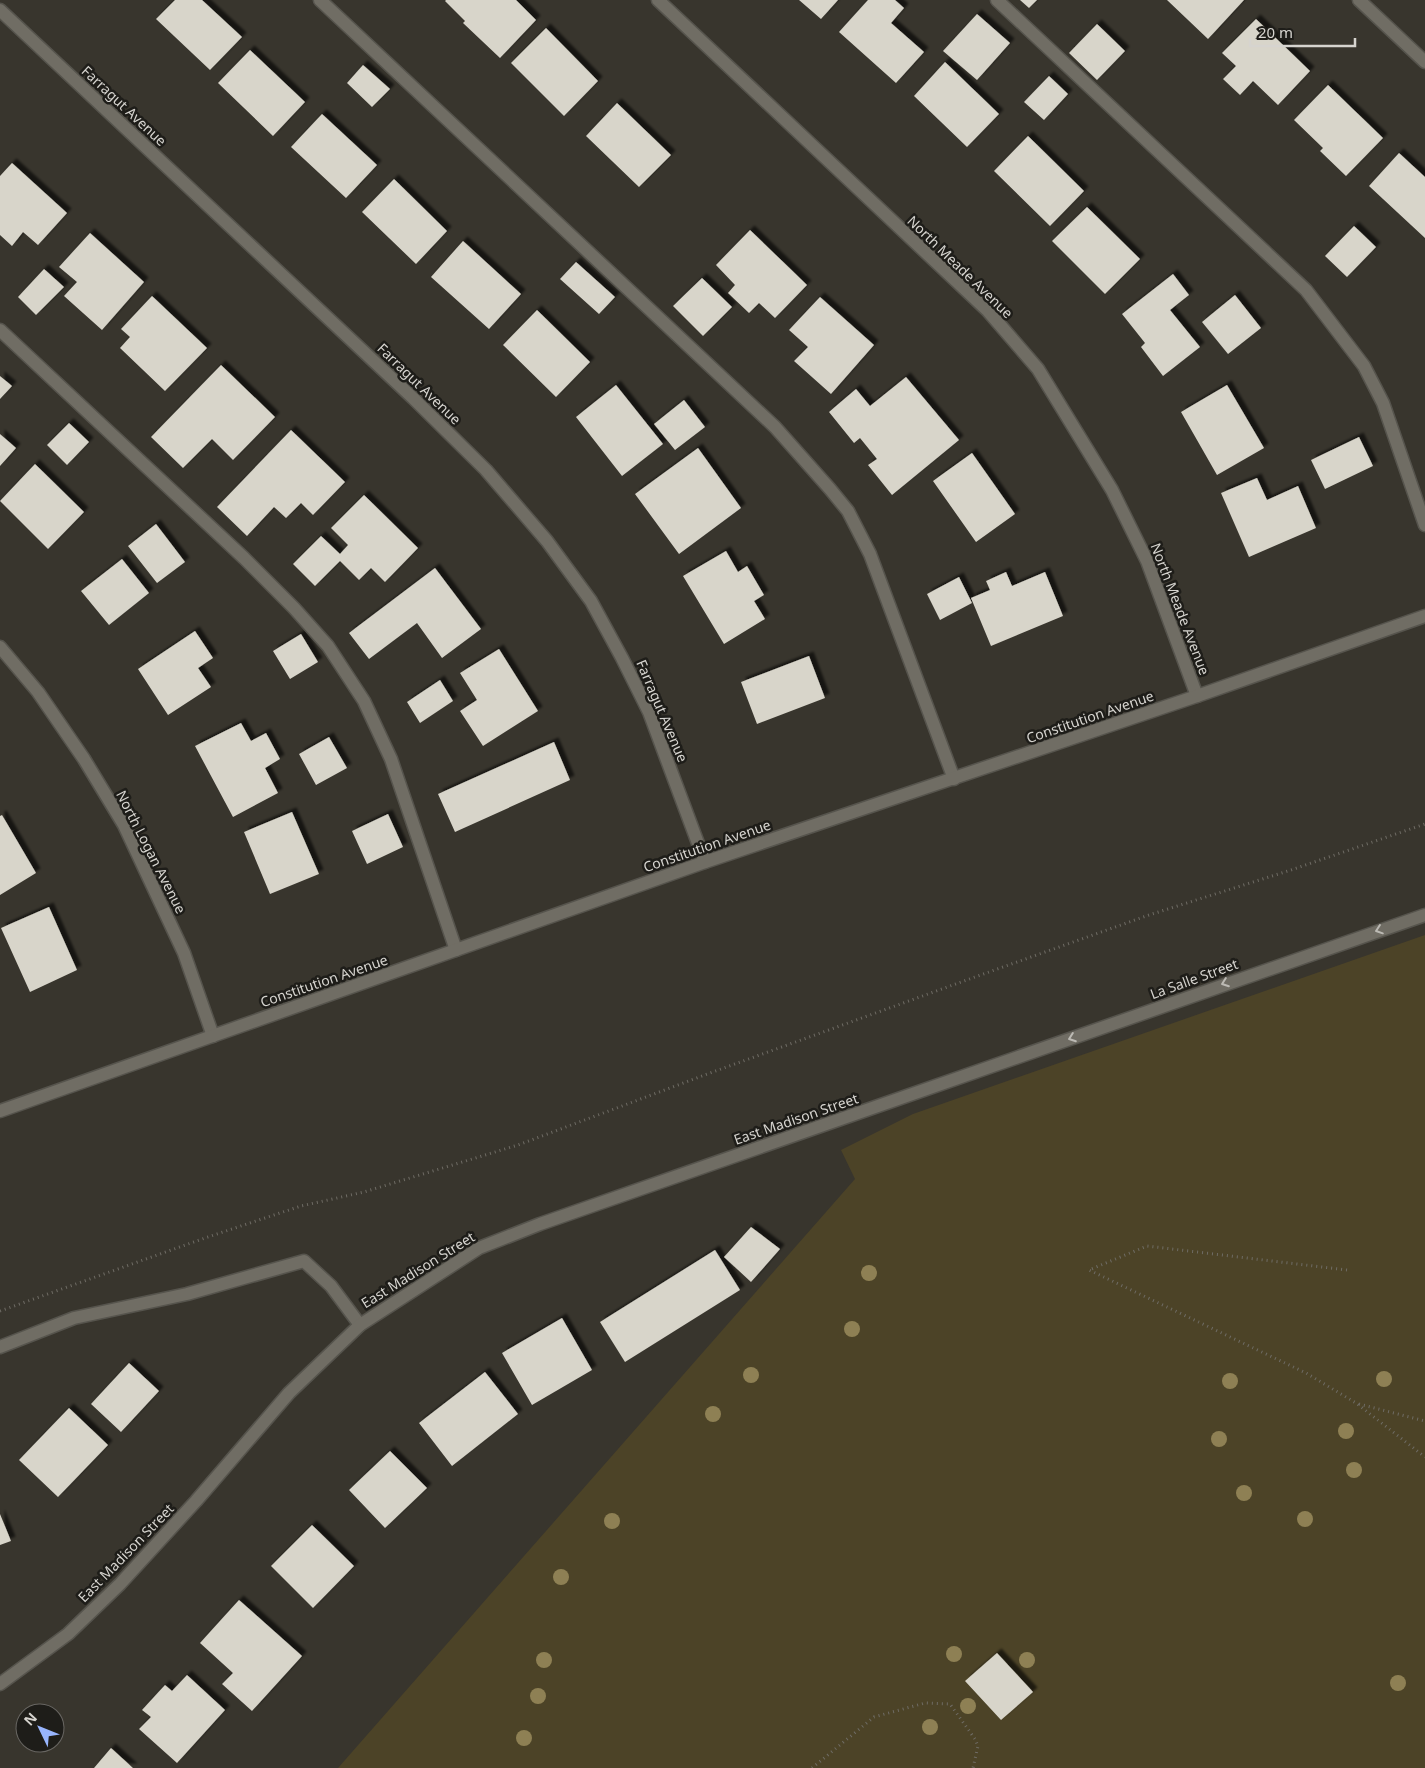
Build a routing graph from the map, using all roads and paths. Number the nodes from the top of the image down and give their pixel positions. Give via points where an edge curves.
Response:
1 (320, 0) edge
2 (658, 0) edge
3 (997, 0) edge
4 (1359, 0) edge
5 (0, 10) edge
6 (1425, 62) edge
7 (0, 330) edge
8 (1425, 525) edge
9 (1425, 616) edge
10 (0, 647) edge
11 (1197, 696) junction
12 (954, 779) junction
13 (1425, 824) edge
14 (705, 862) junction
15 (1425, 915) edge
16 (456, 950) junction
17 (213, 1036) junction
18 (974, 1073) joint
19 (0, 1111) edge
20 (1347, 1270) dead end
21 (0, 1311) edge
22 (360, 1324) junction
23 (0, 1348) edge
24 (1356, 1403) junction
25 (1425, 1422) edge
26 (1425, 1457) edge
27 (0, 1684) edge
28 (812, 1768) edge
29 (973, 1768) edge

1 - 12 street via 775,426 830,489 848,512 870,554
2 - 11 street, North Meade Avenue via 988,311 1038,370 1112,490 1143,552
3 - 8 street via 1306,290 1364,366 1383,403
4 - 6 street
5 - 14 street, Farragut Avenue via 413,398 486,470 547,541 591,601 626,665 649,712
7 - 16 street via 244,558 328,646 364,700 391,759
9 - 11 street, Constitution Avenue
10 - 17 street, North Logan Avenue via 38,692 124,825 184,953
11 - 12 street, Constitution Avenue
12 - 14 street, Constitution Avenue
13 - 21 path via 1149,915 518,1145 364,1192 301,1206
14 - 16 street, Constitution Avenue
15 -> 18 street, La Salle Street
16 - 17 street, Constitution Avenue
17 - 19 street, Constitution Avenue
18 - 22 street, East Madison Street via 479,1248
20 - 24 path via 1147,1246 1089,1270 1306,1373
22 - 23 street via 331,1286 304,1261 187,1294 74,1318
22 - 27 street, East Madison Street via 289,1393 120,1584 68,1634
24 - 25 path
24 - 26 path
28 - 29 path via 874,1718 925,1704 950,1704 976,1739 978,1746

